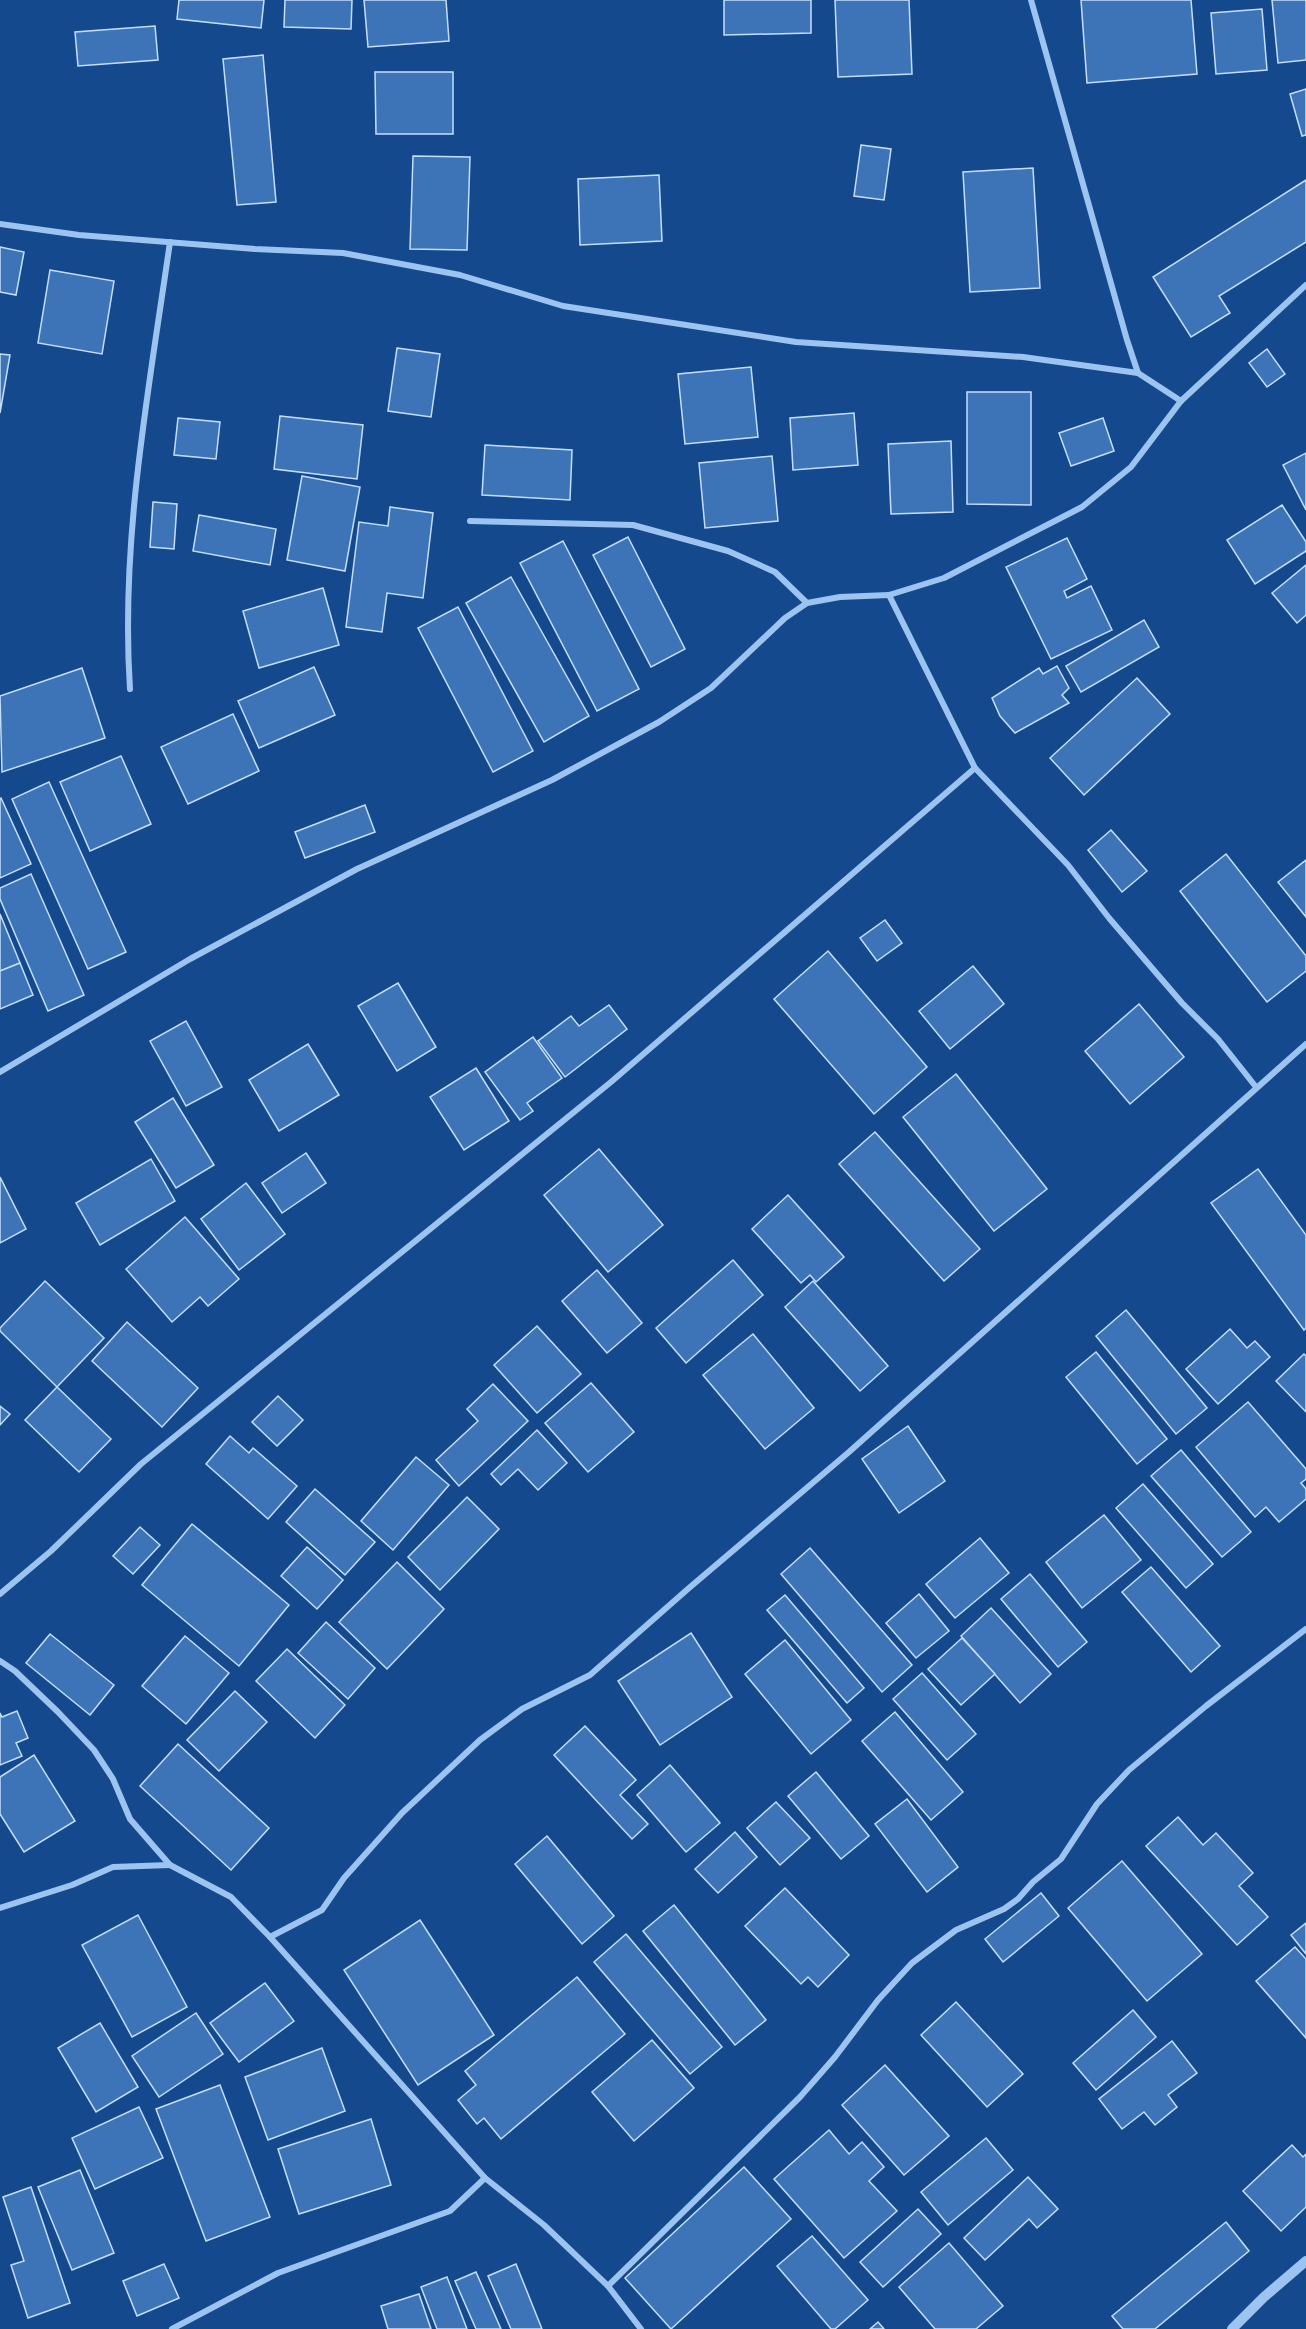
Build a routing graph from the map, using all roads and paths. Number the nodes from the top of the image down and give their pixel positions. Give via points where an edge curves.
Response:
1 (1031, 0) edge
2 (0, 224) edge
3 (170, 242) junction
4 (1306, 285) edge
5 (1138, 373) junction
6 (1181, 401) junction
7 (470, 521) dead end
8 (889, 595) junction
9 (807, 603) junction
10 (130, 689) dead end
11 (975, 768) junction
12 (1306, 1044) edge
13 (0, 1072) edge
14 (1256, 1087) junction
15 (0, 1594) edge
16 (1306, 1629) edge
17 (0, 1661) edge
18 (171, 1865) junction
19 (0, 1908) edge
20 (270, 1937) junction
21 (485, 2178) junction
22 (1306, 2261) edge
23 (608, 2286) junction
24 (172, 2329) edge
25 (641, 2329) edge
26 (1232, 2329) edge

1 - 5 street
2 - 3 street
3 - 5 street via 343,253 460,275 563,306 796,342 1023,357
3 - 10 street via 128,584
4 - 6 street
5 - 6 street
6 - 8 street via 1131,467 1082,507 944,578
7 - 9 street via 633,525 728,551 775,572
8 - 9 street
8 - 11 street
9 - 13 street via 785,618 711,688 660,722 552,780 346,875 190,959
11 - 14 street via 1068,865
11 - 15 street via 611,1082 141,1464
12 - 14 street
14 - 20 street via 849,1452 590,1675 522,1709 480,1740 402,1813 344,1878 322,1910
16 - 23 street via 1129,1770 1097,1804 1061,1859 1018,1899 956,1930 912,1963 800,2097
17 - 18 street via 50,1703 94,1750 113,1779 130,1819
18 - 19 street via 113,1867
18 - 20 street via 231,1897
20 - 21 street
21 - 23 street via 544,2225
21 - 24 street via 450,2211 278,2273
22 - 26 street
23 - 25 street

